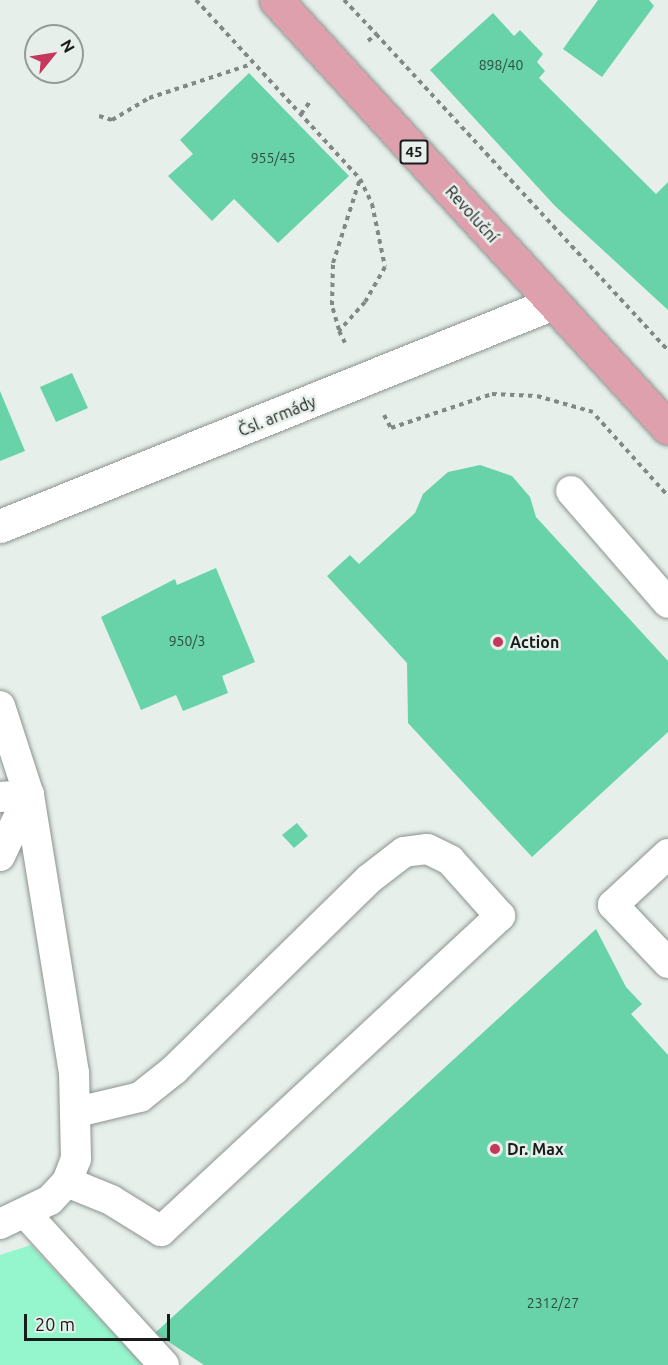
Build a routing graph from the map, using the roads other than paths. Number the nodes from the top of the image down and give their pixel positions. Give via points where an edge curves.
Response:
1 (276, 0) edge
2 (553, 303) junction
3 (668, 428) edge
4 (571, 491) dead end
5 (0, 526) edge
6 (668, 603) edge
7 (0, 706) edge
8 (14, 796) edge
9 (668, 854) edge
10 (0, 856) edge
11 (668, 963) edge
12 (77, 1112) junction
13 (66, 1182) junction
14 (13, 1220) edge
15 (164, 1365) edge

1 - 2 main road, Revoluční / 45
2 - 3 main road, Revoluční / 45
2 - 5 main road, Čsl. armády
4 - 6 lane
7 - 8 lane
8 - 10 lane
8 - 12 lane
9 - 11 lane via 613,906
12 - 13 lane via 76,1159
12 - 13 lane via 140,1097 174,1070 369,879 404,852 426,849 450,860 500,916 161,1231 111,1200
13 - 14 lane
14 - 15 lane

